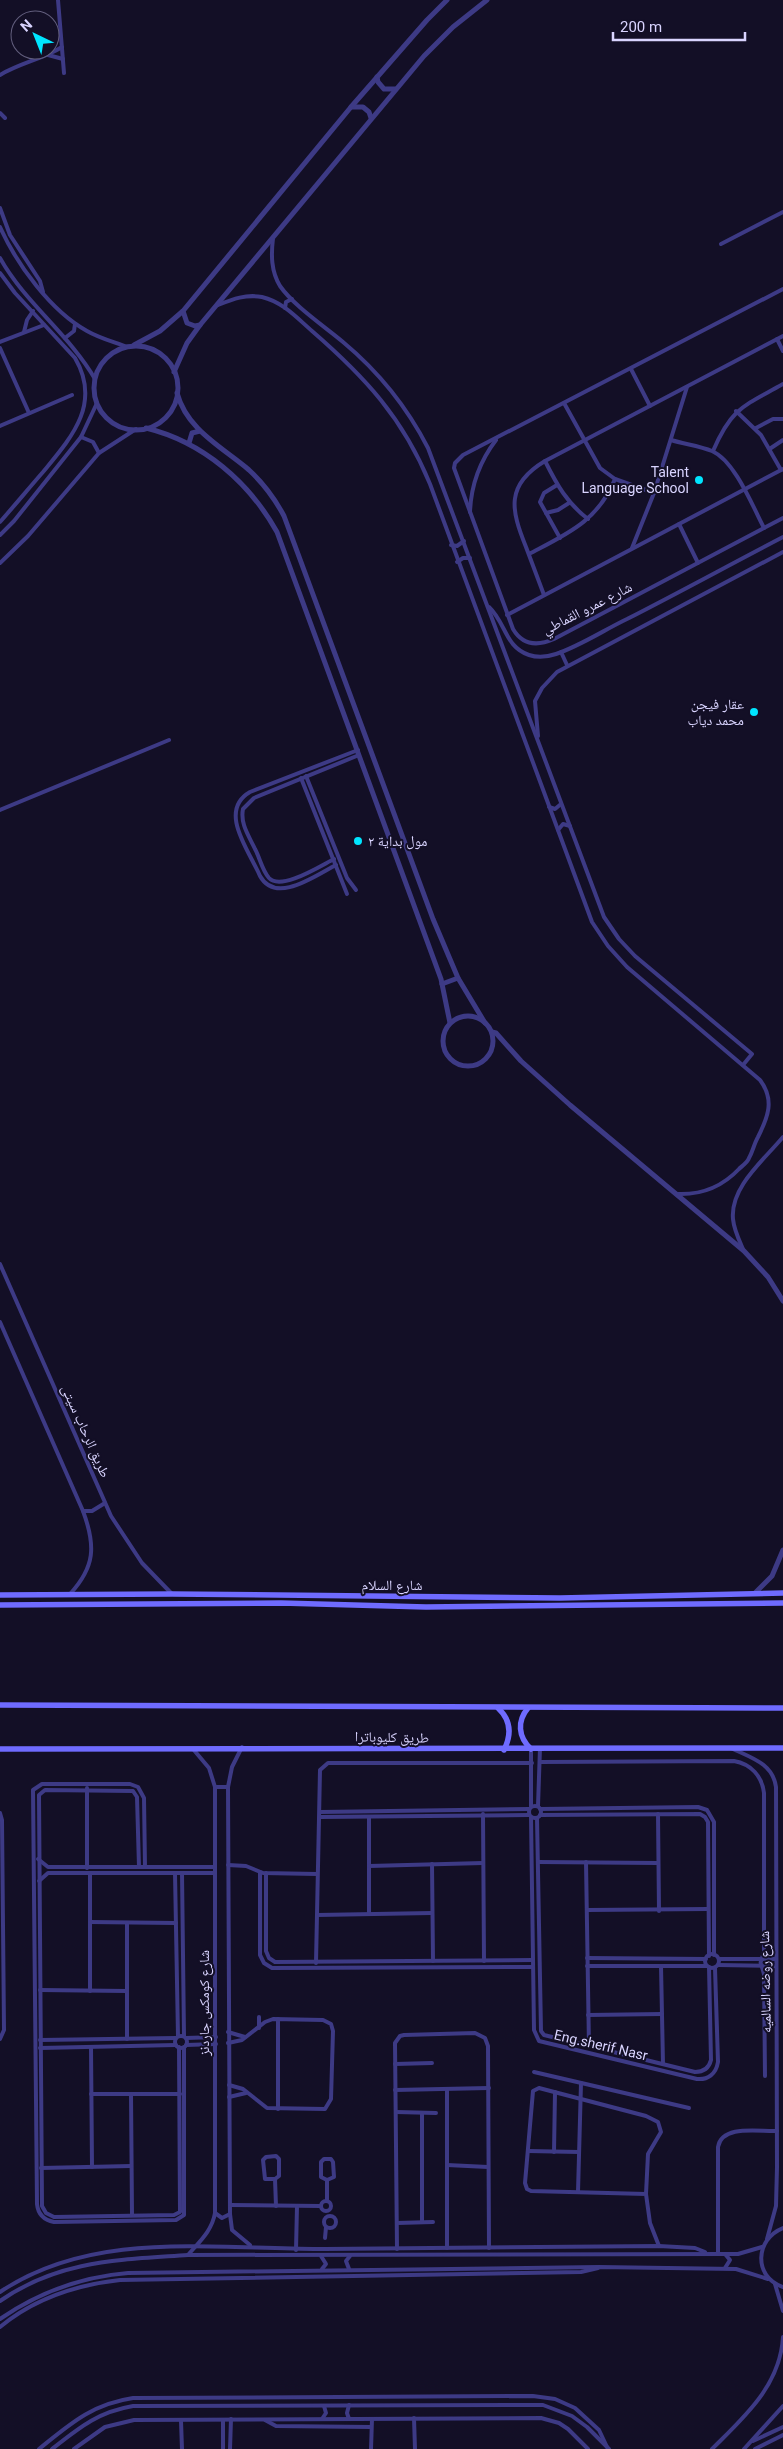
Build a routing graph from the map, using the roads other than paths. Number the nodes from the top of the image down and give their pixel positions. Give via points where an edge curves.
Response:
1 (58, 0) edge
2 (448, 0) edge
3 (487, 0) edge
4 (62, 46) joint
5 (60, 59) edge
6 (32, 60) edge
7 (63, 60) junction
8 (64, 73) dead end
9 (0, 75) edge
10 (377, 77) junction
11 (395, 89) junction
12 (351, 107) junction
13 (371, 118) junction
14 (0, 208) edge
15 (783, 212) edge
16 (0, 227) edge
17 (273, 238) junction
18 (721, 244) dead end
19 (0, 258) edge
20 (0, 272) edge
21 (783, 289) edge
22 (43, 292) junction
23 (292, 299) junction
24 (216, 306) junction
25 (36, 308) junction
26 (285, 308) junction
27 (183, 311) junction
28 (32, 312) junction
29 (49, 321) junction
30 (75, 324) junction
31 (44, 325) junction
32 (200, 325) junction
33 (24, 332) junction
34 (783, 336) edge
35 (65, 338) junction
36 (777, 339) junction
37 (0, 342) edge
38 (134, 345) junction
39 (127, 347) junction
40 (0, 348) edge
41 (783, 351) edge
42 (631, 369) junction
43 (174, 372) junction
44 (95, 379) junction
45 (783, 384) edge
46 (687, 387) junction
47 (177, 393) junction
48 (72, 395) dead end
49 (97, 403) junction
50 (564, 403) junction
51 (650, 406) junction
52 (736, 411) junction
53 (29, 413) junction
54 (783, 419) edge
55 (0, 426) edge
56 (146, 428) junction
57 (756, 428) junction
58 (136, 430) junction
59 (200, 431) junction
60 (81, 437) junction
61 (498, 438) junction
62 (671, 440) junction
63 (783, 440) edge
64 (584, 441) junction
65 (190, 443) junction
66 (770, 448) junction
67 (713, 451) junction
68 (99, 453) junction
69 (545, 461) junction
70 (782, 470) edge
71 (615, 479) junction
72 (558, 485) junction
73 (744, 490) junction
74 (654, 493) junction
75 (569, 503) junction
76 (546, 513) junction
77 (470, 514) junction
78 (783, 518) edge
79 (588, 519) junction
80 (0, 522) edge
81 (679, 524) junction
82 (764, 528) junction
83 (0, 535) edge
84 (783, 537) edge
85 (560, 538) junction
86 (464, 540) junction
87 (451, 545) junction
88 (631, 548) junction
89 (783, 552) edge
90 (529, 554) junction
91 (470, 558) junction
92 (457, 562) junction
93 (698, 562) junction
94 (0, 563) edge
95 (544, 595) junction
96 (488, 606) junction
97 (507, 614) junction
98 (329, 634) junction
99 (317, 639) junction
100 (561, 652) junction
101 (336, 653) junction
102 (325, 658) junction
103 (567, 665) junction
104 (538, 739) junction
105 (169, 740) dead end
106 (359, 752) junction
107 (334, 759) junction
108 (336, 764) junction
109 (306, 776) junction
110 (301, 778) junction
111 (562, 803) junction
112 (549, 807) junction
113 (0, 810) edge
114 (570, 826) junction
115 (557, 830) junction
116 (257, 853) junction
117 (251, 855) junction
118 (334, 859) junction
119 (336, 865) junction
120 (345, 873) junction
121 (340, 875) junction
122 (356, 890) dead end
123 (347, 894) dead end
124 (458, 978) junction
125 (442, 984) junction
126 (450, 1023) junction
127 (486, 1023) junction
128 (492, 1032) junction
129 (743, 1066) junction
130 (783, 1137) edge
131 (749, 1158) junction
132 (758, 1166) junction
133 (677, 1194) junction
134 (744, 1251) junction
135 (0, 1264) edge
136 (783, 1301) edge
137 (0, 1322) edge
138 (105, 1503) junction
139 (83, 1511) junction
140 (783, 1550) edge
141 (755, 1593) junction
142 (783, 1593) edge
143 (172, 1594) junction
144 (0, 1595) edge
145 (69, 1595) junction
146 (282, 1600) junction
147 (783, 1603) edge
148 (0, 1605) edge
149 (0, 1705) edge
150 (498, 1708) junction
151 (528, 1708) junction
152 (783, 1708) edge
153 (192, 1748) junction
154 (242, 1748) junction
155 (540, 1748) junction
156 (731, 1748) junction
157 (783, 1748) edge
158 (0, 1749) edge
159 (531, 1749) junction
160 (504, 1750) junction
161 (540, 1762) junction
162 (532, 1763) junction
163 (539, 1777) junction
164 (532, 1778) junction
165 (87, 1784) junction
166 (215, 1786) junction
167 (228, 1787) junction
168 (783, 1787) edge
169 (87, 1790) junction
170 (776, 1792) junction
171 (530, 1808) junction
172 (539, 1808) junction
173 (608, 1808) junction
174 (483, 1809) junction
175 (363, 1811) junction
176 (0, 1812) edge
177 (320, 1812) junction
178 (608, 1814) junction
179 (658, 1814) junction
180 (483, 1815) junction
181 (530, 1816) junction
182 (320, 1817) junction
183 (362, 1817) junction
184 (369, 1817) junction
185 (539, 1817) junction
186 (38, 1859) junction
187 (538, 1862) junction
188 (586, 1862) junction
189 (484, 1863) junction
190 (657, 1863) junction
191 (432, 1864) junction
192 (228, 1865) junction
193 (369, 1866) junction
194 (708, 1866) junction
195 (714, 1866) junction
196 (87, 1867) junction
197 (139, 1867) junction
198 (145, 1867) junction
199 (215, 1867) junction
200 (260, 1872) junction
201 (88, 1873) junction
202 (175, 1873) junction
203 (182, 1873) junction
204 (215, 1873) junction
205 (266, 1873) junction
206 (317, 1874) junction
207 (38, 1881) junction
208 (1, 1893) edge
209 (708, 1909) junction
210 (532, 1910) junction
211 (539, 1910) junction
212 (586, 1910) junction
213 (659, 1911) junction
214 (369, 1914) junction
215 (432, 1914) junction
216 (317, 1915) junction
217 (90, 1922) junction
218 (127, 1923) junction
219 (176, 1923) junction
220 (2, 1948) edge
221 (714, 1955) junction
222 (707, 1957) junction
223 (587, 1958) junction
224 (719, 1959) junction
225 (533, 1960) junction
226 (760, 1960) junction
227 (776, 1960) junction
228 (433, 1961) junction
229 (484, 1961) junction
230 (316, 1962) junction
231 (588, 1966) junction
232 (661, 1966) junction
233 (716, 1966) junction
234 (760, 1966) junction
235 (776, 1966) junction
236 (533, 1967) junction
237 (708, 1967) junction
238 (2, 1988) edge
239 (40, 1990) junction
240 (90, 1991) junction
241 (127, 1991) junction
242 (662, 2014) junction
243 (588, 2015) junction
244 (259, 2017) dead end
245 (278, 2019) junction
246 (259, 2028) junction
247 (228, 2032) junction
248 (177, 2037) junction
249 (185, 2037) junction
250 (216, 2037) junction
251 (245, 2037) junction
252 (0, 2039) edge
253 (127, 2039) junction
254 (40, 2040) junction
255 (228, 2043) junction
256 (216, 2044) junction
257 (91, 2046) junction
258 (181, 2046) junction
259 (589, 2047) junction
260 (40, 2048) junction
261 (629, 2056) junction
262 (432, 2063) dead end
263 (628, 2063) junction
264 (395, 2064) junction
265 (663, 2064) junction
266 (534, 2072) dead end
267 (765, 2076) dead end
268 (581, 2083) junction
269 (229, 2085) junction
270 (489, 2088) junction
271 (448, 2089) junction
272 (395, 2090) junction
273 (555, 2092) junction
274 (246, 2093) junction
275 (91, 2094) junction
276 (131, 2094) junction
277 (180, 2094) junction
278 (229, 2098) junction
279 (581, 2099) junction
280 (689, 2108) dead end
281 (278, 2109) junction
282 (396, 2112) junction
283 (422, 2112) junction
284 (436, 2113) dead end
285 (777, 2132) junction
286 (528, 2151) junction
287 (554, 2152) junction
288 (579, 2152) junction
289 (447, 2165) junction
290 (131, 2166) junction
291 (92, 2167) junction
292 (488, 2167) junction
293 (777, 2167) junction
294 (42, 2168) junction
295 (783, 2169) edge
296 (275, 2179) junction
297 (327, 2180) junction
298 (578, 2192) junction
299 (646, 2194) junction
300 (328, 2201) junction
301 (230, 2205) junction
302 (276, 2206) junction
303 (297, 2206) junction
304 (320, 2206) junction
305 (329, 2211) junction
306 (216, 2213) junction
307 (230, 2214) junction
308 (132, 2216) junction
309 (329, 2218) junction
310 (422, 2222) junction
311 (433, 2222) dead end
312 (397, 2223) junction
313 (326, 2227) junction
314 (783, 2228) edge
315 (325, 2238) dead end
316 (767, 2239) junction
317 (252, 2246) junction
318 (659, 2246) junction
319 (194, 2247) junction
320 (762, 2247) junction
321 (140, 2248) junction
322 (447, 2248) junction
323 (489, 2248) junction
324 (397, 2249) junction
325 (273, 2250) junction
326 (296, 2250) junction
327 (707, 2253) junction
328 (718, 2254) junction
329 (725, 2254) junction
330 (188, 2255) junction
331 (273, 2256) junction
332 (322, 2256) junction
333 (350, 2256) junction
334 (140, 2258) junction
335 (599, 2267) junction
336 (322, 2269) junction
337 (350, 2269) junction
338 (724, 2269) junction
339 (190, 2271) junction
340 (190, 2279) junction
341 (768, 2279) junction
342 (17, 2282) junction
343 (775, 2284) junction
344 (20, 2288) junction
345 (783, 2288) edge
346 (0, 2292) edge
347 (0, 2301) edge
348 (783, 2310) edge
349 (0, 2319) edge
350 (0, 2327) edge
351 (783, 2337) edge
352 (439, 2396) junction
353 (279, 2397) junction
354 (439, 2404) junction
355 (349, 2405) junction
356 (279, 2406) junction
357 (324, 2406) junction
358 (783, 2406) edge
359 (414, 2418) junction
360 (231, 2419) junction
361 (322, 2419) junction
362 (349, 2419) junction
363 (372, 2419) junction
364 (223, 2420) junction
365 (265, 2420) junction
366 (182, 2421) junction
367 (371, 2427) junction
368 (783, 2427) edge
369 (783, 2435) edge
370 (48, 2442) junction
371 (230, 2444) junction
372 (749, 2444) junction
373 (223, 2447) edge
374 (608, 2448) edge
375 (39, 2449) edge
376 (53, 2449) edge
377 (74, 2449) edge
378 (182, 2449) edge
379 (230, 2449) edge
380 (371, 2449) edge
381 (415, 2449) edge
382 (588, 2449) edge
383 (712, 2449) edge
384 (744, 2449) edge
385 (755, 2449) edge

1 - 4 street
2 - 10 street
3 - 11 street via 443,36
4 - 7 street
5 - 7 street
6 - 9 street
7 - 8 street
10 - 11 street via 384,89
10 - 12 street
11 - 13 street
12 - 13 street via 363,107
12 - 27 street
13 - 17 street
14 - 22 street via 10,235 40,281
15 - 18 street
16 - 22 street via 18,261
17 - 23 street via 271,258 275,276
17 - 24 street
19 - 25 street
20 - 28 street
21 - 42 street, شارع عمرو القماطي
22 - 30 street
23 - 26 street via 287,300
23 - 86 street via 360,356 404,407 428,448
24 - 26 street via 251,296 269,299
24 - 32 street
25 - 28 street
25 - 29 street
26 - 87 street via 354,368 392,412 422,465
27 - 32 street via 187,323
27 - 38 street via 160,331
28 - 31 street
28 - 33 street
29 - 31 street
29 - 35 street
30 - 35 street via 74,331
30 - 39 street
31 - 33 street
31 - 80 street via 80,366 86,388 83,414 65,446
32 - 43 street
33 - 37 street
34 - 36 street
35 - 44 street
36 - 41 street
36 - 46 street
38 - 39 street
38 - 43 street via 159,353
39 - 44 street via 112,353 101,364
40 - 53 street
42 - 50 street, شارع عمرو القماطي
42 - 51 street
43 - 47 street
44 - 49 street
45 - 52 street
46 - 51 street
46 - 62 street
47 - 56 street via 172,409 161,421
47 - 59 street via 184,413
48 - 53 street
49 - 58 street via 112,422
49 - 60 street
50 - 61 street, شارع عمرو القماطي
50 - 64 street
51 - 64 street
52 - 57 street
52 - 67 street
53 - 55 street
54 - 57 street via 773,419
56 - 58 street
56 - 65 street
57 - 66 street
58 - 68 street
59 - 65 street via 190,435
59 - 98 street via 254,476 278,505 293,536
60 - 68 street via 93,442
60 - 83 street
61 - 77 street, شارع عمرو القماطي via 485,455 477,475
61 - 77 street, شارع عمرو القماطي via 463,455 455,463 454,474
62 - 67 street
62 - 74 street
63 - 66 street
64 - 69 street
64 - 71 street via 600,468
65 - 99 street via 241,483 266,512 287,555
66 - 70 street
67 - 73 street via 731,469
68 - 94 street via 28,536
69 - 72 street
69 - 90 street via 528,473 514,498 514,516
70 - 73 street
71 - 74 street
71 - 79 street via 604,501
72 - 75 street
72 - 76 street via 542,496 540,502
73 - 81 street
73 - 82 street
74 - 88 street
75 - 76 street
75 - 79 street
76 - 85 street
77 - 97 street, شارع عمرو القماطي
78 - 82 street, شارع عمرو القماطي
79 - 85 street
81 - 88 street
81 - 93 street
82 - 93 street, شارع عمرو القماطي
84 - 100 street
85 - 90 street
86 - 87 street via 459,545
86 - 91 street
87 - 92 street
88 - 95 street
89 - 103 street
90 - 95 street
91 - 92 street
91 - 96 street
92 - 112 street
93 - 97 street, شارع عمرو القماطي via 547,642 534,644 521,640
95 - 97 street
96 - 100 street via 516,648 528,655 541,657
96 - 104 street
98 - 99 street via 324,639
98 - 101 street
99 - 102 street
100 - 103 street
101 - 102 street
101 - 124 street via 433,920
102 - 106 street
103 - 104 street via 549,679 536,697
104 - 111 street
105 - 113 street
106 - 107 street
106 - 108 street
106 - 125 street
107 - 108 street
107 - 117 street via 264,786 239,800 234,819
108 - 109 street
109 - 110 street
109 - 120 street
110 - 116 street via 254,798 243,809 244,826
110 - 118 street
111 - 112 street via 555,809
111 - 114 street
112 - 115 street
114 - 115 street via 563,824
114 - 129 street via 600,908 619,939 752,1054
115 - 129 street via 588,913 608,946 627,967
116 - 117 street
116 - 118 street via 269,878 278,882 291,880
117 - 119 street via 264,883 277,889 294,886
118 - 119 street
119 - 121 street
120 - 121 street
120 - 122 street
121 - 123 street
124 - 125 street
124 - 127 street
125 - 126 street
126 - 127 street via 472,1016
126 - 128 street via 444,1034 444,1049 452,1061 466,1066 480,1063 490,1053
127 - 128 street
128 - 133 street via 570,1105
129 - 131 street via 763,1084 770,1106
130 - 132 street
131 - 132 street
131 - 133 street via 715,1187 693,1194
132 - 134 street via 734,1204 734,1223
133 - 134 street
134 - 136 street via 768,1277
135 - 138 street, طريق الرحاب سيتى
137 - 139 street
138 - 139 street via 97,1510
138 - 143 street, طريق الرحاب سيتى via 133,1552
139 - 145 street via 91,1537 89,1566
140 - 141 street via 772,1576
141 - 142 main road, شارع السلام
141 - 146 main road, شارع السلام
143 - 145 main road, شارع السلام
143 - 146 main road, شارع السلام
144 - 145 main road, شارع السلام
146 - 147 main road, شارع السلام via 426,1607
146 - 148 main road, شارع السلام
149 - 150 main road
150 - 151 main road
150 - 160 main road via 509,1725
151 - 152 main road
151 - 159 main road via 520,1729
153 - 154 main road, طريق كليوباترا
153 - 158 main road, طريق كليوباترا
153 - 166 street, شارع كومكس جاردنز via 209,1768
154 - 160 main road, طريق كليوباترا
154 - 167 street, شارع كومكس جاردنز via 232,1767
155 - 156 main road, طريق كليوباترا
155 - 159 main road, طريق كليوباترا
155 - 161 street
156 - 157 main road, طريق كليوباترا
156 - 170 street, شارع روضه السالميه via 765,1765 774,1779
159 - 160 main road, طريق كليوباترا
159 - 162 street, Eng.sherif Nasr
161 - 163 street
161 - 226 street via 729,1760 743,1763 754,1771 764,1792 764,1952
162 - 164 street, Eng.sherif Nasr
162 - 177 street via 328,1763 320,1770
163 - 164 street
163 - 172 street
164 - 171 street, Eng.sherif Nasr
165 - 169 street
165 - 198 street via 130,1784 142,1792
165 - 258 street via 39,1785 31,1796 37,2204 44,2218 54,2222 167,2220 184,2215
166 - 167 street
166 - 199 street, شارع كومكس جاردنز
167 - 192 street, شارع كومكس جاردنز
168 - 170 street
169 - 186 street via 45,1790 39,1794
169 - 196 street
169 - 197 street via 135,1792
170 - 227 street, شارع روضه السالميه
171 - 172 street
171 - 174 street
171 - 181 street, Eng.sherif Nasr
172 - 173 street
172 - 185 street
173 - 178 street
173 - 195 street via 698,1807 707,1810 714,1822
174 - 175 street
174 - 180 street
175 - 177 street
175 - 183 street
176 - 208 street
177 - 182 street
178 - 179 street
178 - 185 street
179 - 190 street
179 - 194 street via 700,1814 705,1817 708,1822
180 - 181 street
180 - 184 street
180 - 189 street
181 - 185 street
181 - 210 street, Eng.sherif Nasr
182 - 183 street
182 - 206 street
183 - 184 street
184 - 193 street
185 - 187 street
186 - 196 street via 48,1867
186 - 207 street
187 - 188 street
187 - 211 street
188 - 190 street
188 - 212 street
189 - 191 street
189 - 229 street
190 - 213 street
191 - 193 street
191 - 215 street
192 - 200 street via 246,1866
192 - 247 street, شارع كومكس جاردنز
193 - 214 street
194 - 195 street
194 - 209 street
195 - 221 street
196 - 197 street
196 - 201 street
197 - 198 street
198 - 199 street
199 - 204 street, شارع كومكس جاردنز
200 - 205 street
200 - 236 street via 260,1954 264,1963 272,1968
201 - 202 street
201 - 207 street via 48,1873
201 - 217 street
202 - 203 street
202 - 219 street
203 - 204 street
203 - 249 street
204 - 250 street, شارع كومكس جاردنز
205 - 206 street
205 - 230 street via 268,1955 279,1963
206 - 216 street
207 - 239 street
208 - 220 street
209 - 213 street
209 - 222 street
210 - 211 street
210 - 225 street, Eng.sherif Nasr
211 - 259 street via 542,2032 545,2036
212 - 213 street
212 - 223 street
214 - 215 street
214 - 216 street
215 - 228 street
216 - 230 street
217 - 218 street
217 - 240 street
218 - 219 street
218 - 241 street
219 - 248 street
220 - 238 street
221 - 222 street
221 - 224 street
222 - 223 street
222 - 237 street
223 - 231 street
224 - 226 street
224 - 233 street, Eng.sherif Nasr
225 - 229 street
225 - 236 street, Eng.sherif Nasr
226 - 227 street
226 - 234 street
227 - 235 street, شارع روضه السالميه
228 - 229 street
228 - 230 street
231 - 232 street
231 - 243 street
232 - 237 street
232 - 242 street
233 - 234 street
233 - 237 street
233 - 263 street, Eng.sherif Nasr via 718,2062 712,2075 700,2080
234 - 235 street
234 - 267 street via 764,1974
235 - 285 street, شارع روضه السالميه
236 - 263 street, Eng.sherif Nasr via 534,2030 538,2039
237 - 265 street via 709,2066 695,2072
238 - 252 street via 4,2030
239 - 240 street
239 - 254 street
240 - 241 street
241 - 253 street
242 - 243 street
242 - 265 street
243 - 259 street
244 - 246 street
245 - 246 street via 265,2022
245 - 281 street
245 - 281 street via 322,2020 331,2024 333,2031 331,2099 328,2106 322,2110
246 - 251 street
247 - 251 street
247 - 255 street, شارع كومكس جاردنز
248 - 249 street
248 - 253 street
248 - 258 street
249 - 250 street
249 - 258 street
250 - 256 street, شارع كومكس جاردنز
251 - 255 street
253 - 254 street
254 - 260 street
255 - 269 street, شارع كومكس جاردنز
256 - 258 street
256 - 306 street, شارع كومكس جاردنز
257 - 258 street
257 - 260 street
257 - 275 street
258 - 277 street
259 - 261 street
260 - 294 street
261 - 263 street
261 - 265 street
262 - 264 street
264 - 270 street via 394,2043 400,2036 477,2034 485,2038 488,2046
264 - 272 street
266 - 268 street
268 - 279 street
268 - 280 street
269 - 274 street
269 - 278 street, شارع كومكس جاردنز
270 - 271 street
270 - 292 street
271 - 272 street
271 - 289 street
272 - 282 street
273 - 279 street
273 - 286 street via 539,2088 532,2092
273 - 287 street
274 - 278 street
274 - 281 street via 264,2106
275 - 276 street
275 - 291 street
276 - 277 street
276 - 290 street
277 - 308 street via 181,2211 174,2215
278 - 301 street, شارع كومكس جاردنز
279 - 288 street
279 - 299 street via 646,2116 659,2124 661,2135 648,2154
282 - 283 street
282 - 312 street
283 - 284 street
283 - 310 street
285 - 293 street, شارع روضه السالميه
285 - 328 street via 731,2132 720,2140
286 - 287 street
286 - 298 street via 527,2189
287 - 288 street
288 - 298 street
289 - 292 street
289 - 322 street
290 - 291 street
290 - 308 street
291 - 294 street
292 - 323 street
293 - 295 street
293 - 316 street, شارع روضه السالميه via 776,2206
294 - 308 street via 42,2206 50,2216
296 - 296 street via 279,2174 279,2159 276,2156 266,2157 263,2162 264,2178
296 - 302 street
297 - 297 street via 334,2177 333,2162 327,2158 321,2162 321,2177
297 - 300 street
298 - 299 street
299 - 318 street via 650,2224
300 - 304 street
300 - 305 street
301 - 302 street
301 - 307 street, شارع كومكس جاردنز
302 - 303 street
303 - 304 street
303 - 326 street
304 - 305 street
305 - 309 street
306 - 307 street via 222,2218
306 - 319 street, شارع كومكس جاردنز via 208,2233
307 - 317 street, شارع كومكس جاردنز via 232,2230
309 - 313 street via 322,2223
309 - 313 street via 337,2219 337,2224
310 - 311 street
310 - 312 street
312 - 324 street
313 - 315 street
314 - 316 street
316 - 320 street
317 - 319 street
317 - 325 street
318 - 323 street
318 - 327 street via 695,2248
319 - 321 street
319 - 330 street, شارع كومكس جاردنز
320 - 329 street
320 - 341 street via 761,2264
321 - 334 street
321 - 342 street via 73,2258
322 - 323 street
322 - 324 street
324 - 326 street
325 - 326 street
325 - 331 street
327 - 328 street
327 - 333 street
328 - 329 street
329 - 338 street via 729,2264
330 - 331 street
330 - 334 street
331 - 332 street
332 - 333 street
332 - 336 street via 326,2264
333 - 337 street via 346,2264
334 - 344 street via 75,2266
335 - 337 street
335 - 338 street
335 - 340 street via 581,2272
336 - 337 street
336 - 339 street
338 - 341 street via 748,2271
339 - 340 street
339 - 349 street via 128,2273 82,2279 39,2295
340 - 350 street via 90,2284 34,2304
341 - 343 street
342 - 344 street
342 - 346 street
343 - 345 street
343 - 348 street
344 - 347 street
351 - 383 street via 778,2362 763,2394
352 - 353 street
352 - 354 street
352 - 374 street via 555,2399 575,2408 592,2422
353 - 356 street
353 - 370 street via 116,2400 84,2414
354 - 355 street
354 - 374 street via 554,2408 580,2421
355 - 357 street
355 - 362 street
356 - 357 street
356 - 376 street via 133,2406 116,2409 87,2422
357 - 361 street via 326,2413
358 - 372 street
359 - 363 street
359 - 381 street
359 - 382 street via 541,2418 559,2423
360 - 364 street
360 - 365 street
360 - 371 street
361 - 362 street
361 - 365 street
362 - 363 street
363 - 367 street
364 - 366 street
364 - 373 street
365 - 367 street via 276,2426
366 - 377 street via 120,2422 94,2433
366 - 378 street
367 - 380 street
368 - 372 street
369 - 385 street
370 - 375 street
370 - 376 street
371 - 373 street
371 - 379 street
372 - 384 street

